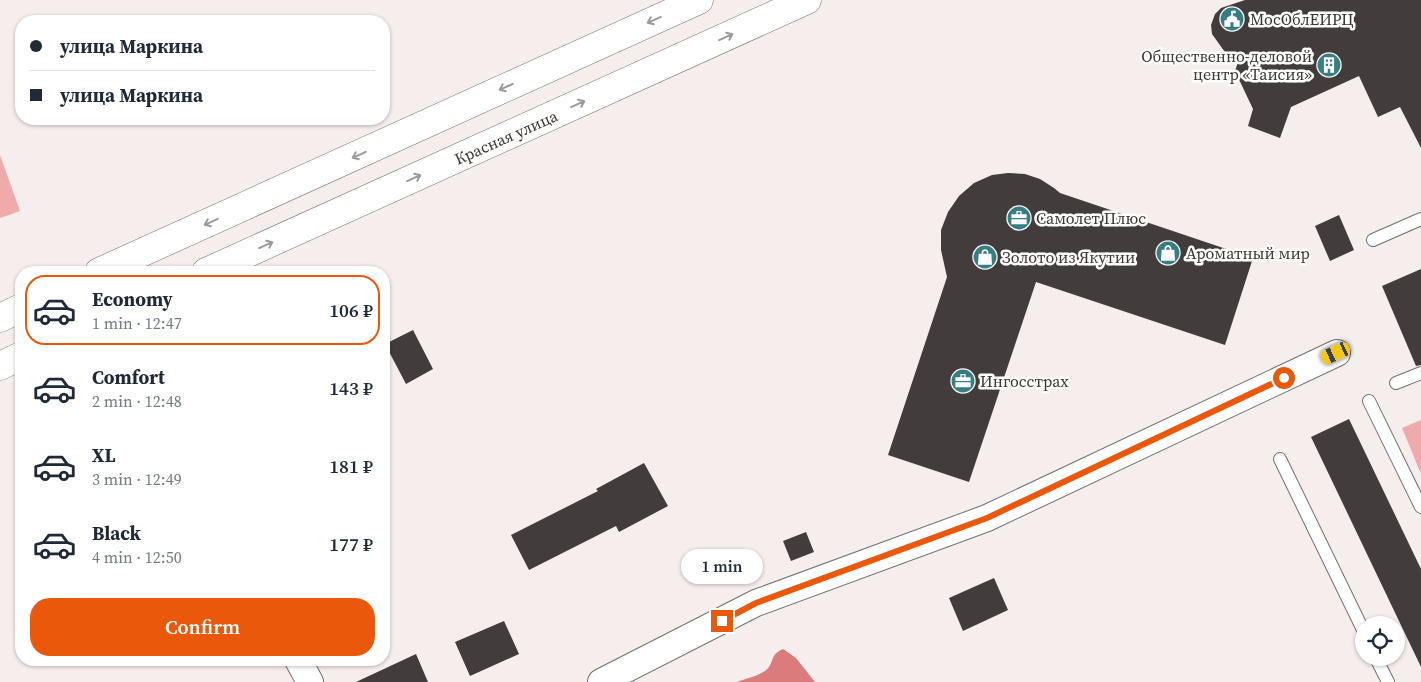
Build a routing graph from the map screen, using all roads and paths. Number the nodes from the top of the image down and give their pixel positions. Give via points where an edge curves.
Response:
1 (699, 0) edge
2 (807, 0) edge
3 (1421, 218) edge
4 (1374, 240) dead end
5 (112, 266) edge
6 (219, 266) edge
7 (15, 311) edge
8 (0, 318) edge
9 (1336, 353) dead end
10 (15, 359) edge
11 (0, 366) edge
12 (1421, 373) edge
13 (1396, 383) dead end
14 (1369, 401) dead end
15 (1280, 459) dead end
16 (1421, 507) edge
17 (1356, 616) edge
18 (301, 666) edge
19 (1380, 666) edge
20 (310, 682) edge
21 (602, 682) edge
22 (1388, 682) edge

1 -> 5 highway
6 -> 2 highway, Красная улица
3 - 4 lane
7 - 8 highway
9 - 21 street via 987,518 756,603
10 - 11 highway
12 - 13 lane
14 - 16 lane
15 - 17 lane
18 - 20 street
19 - 22 lane

